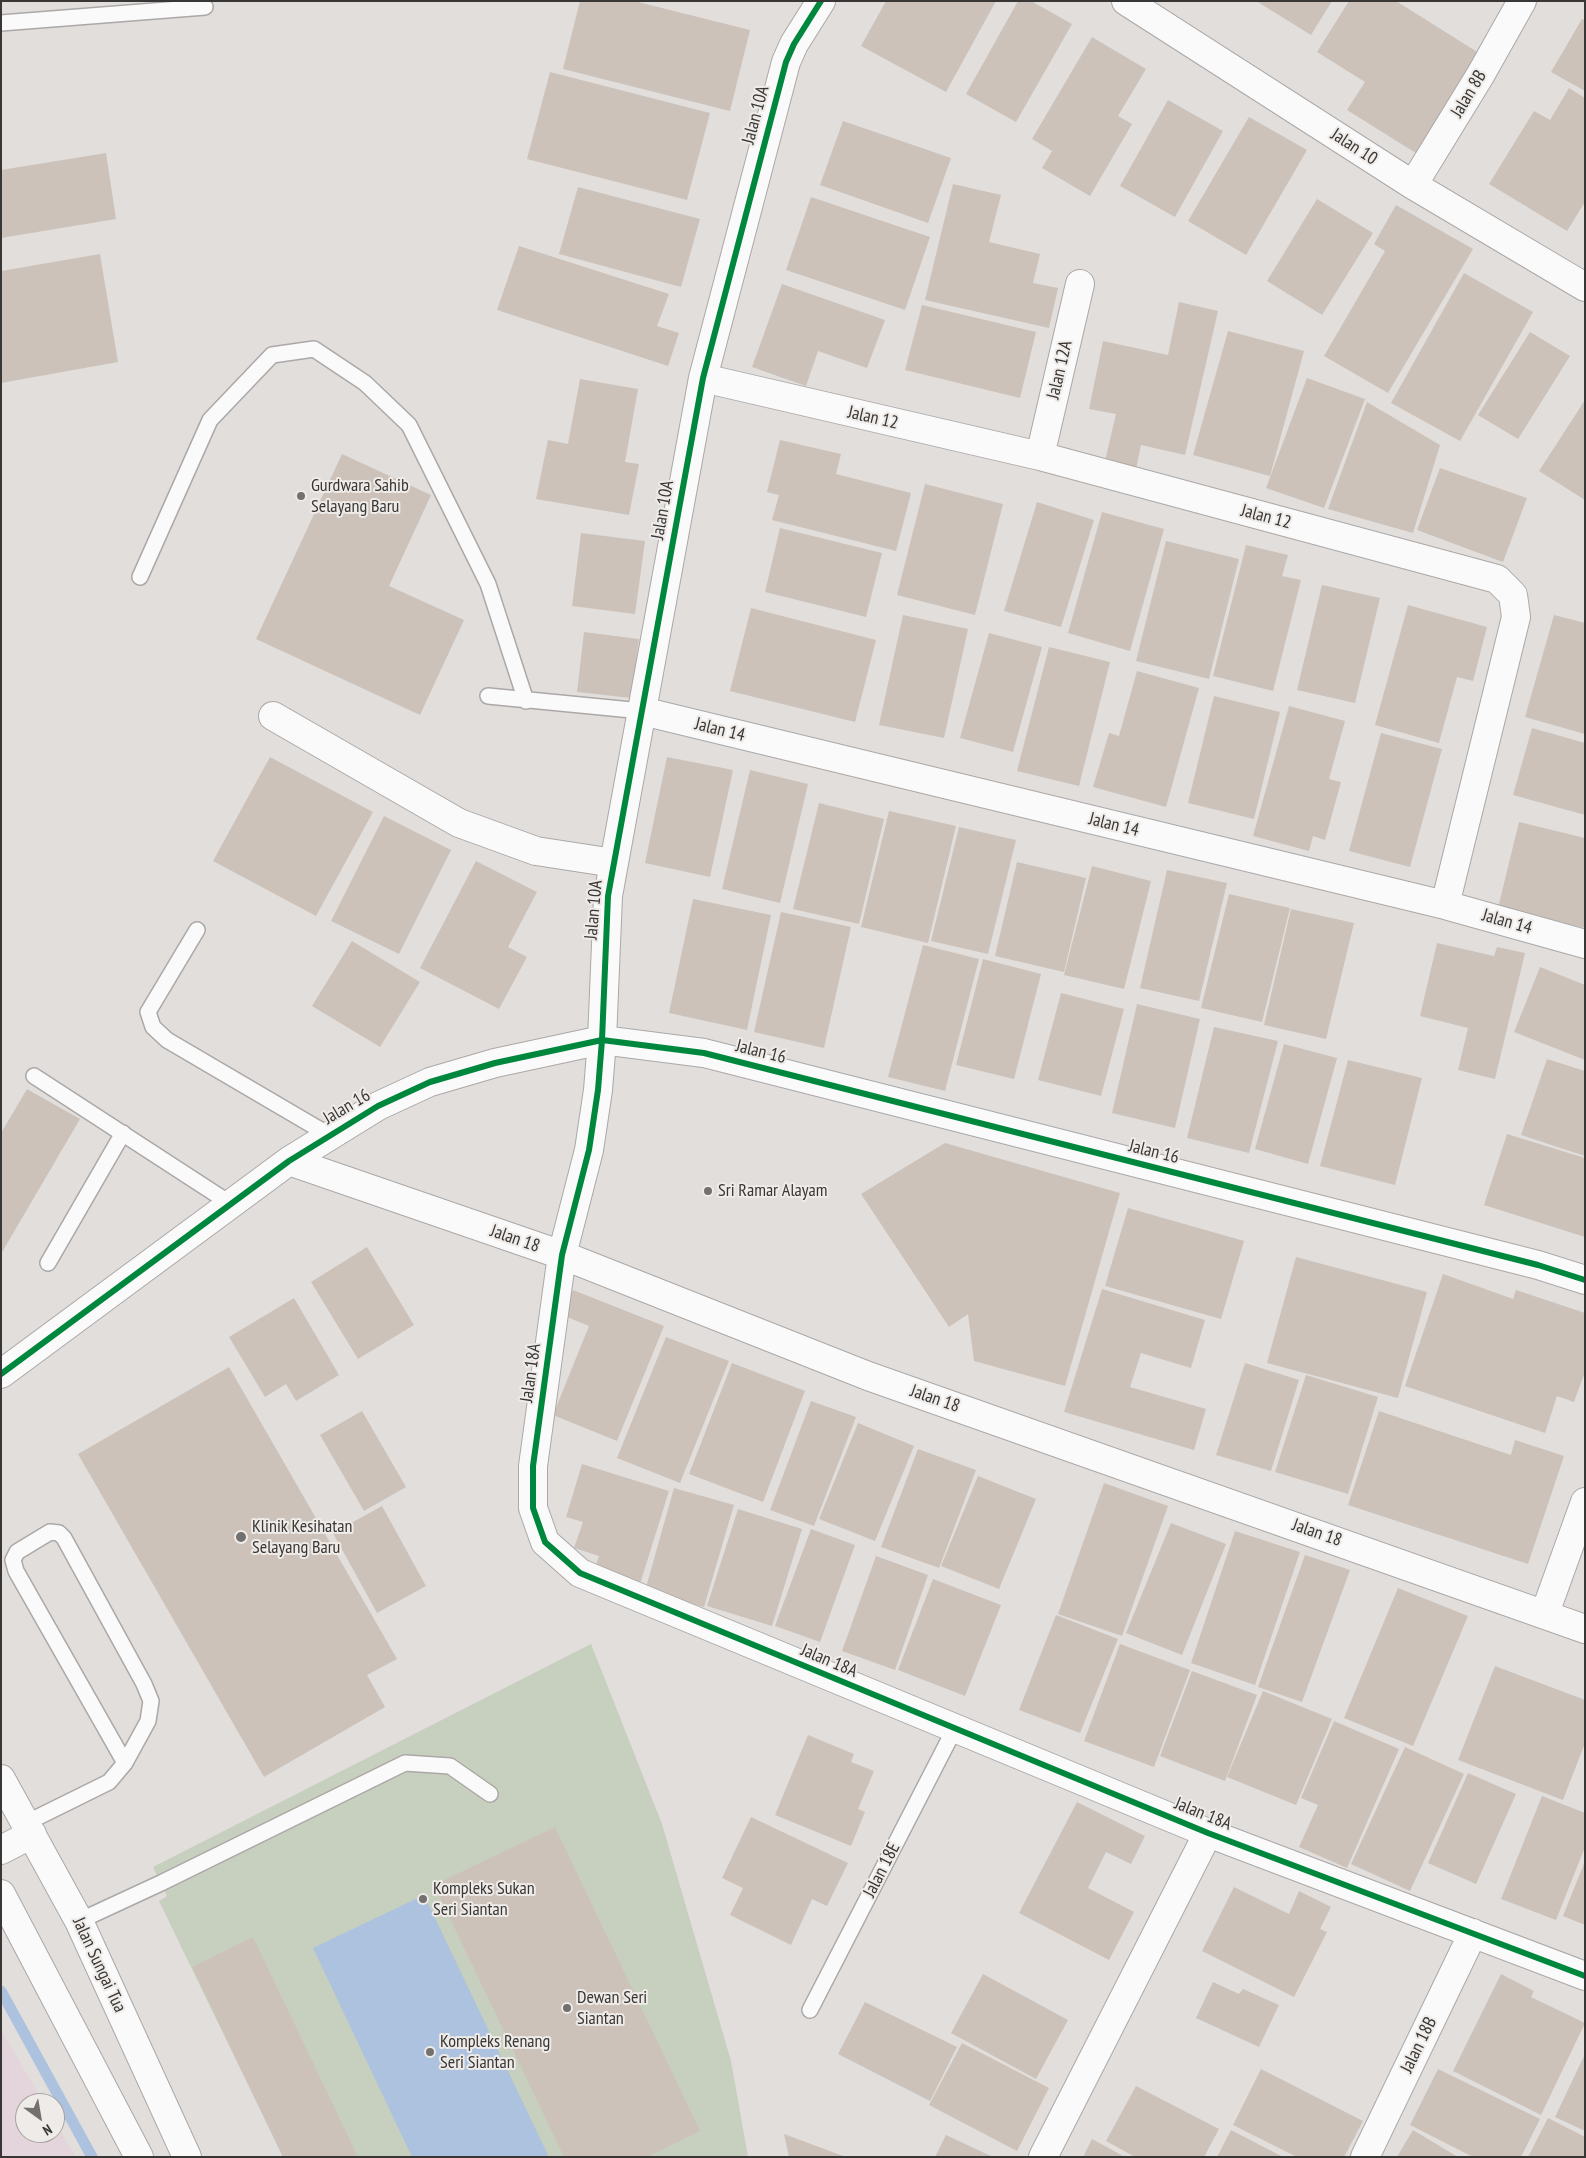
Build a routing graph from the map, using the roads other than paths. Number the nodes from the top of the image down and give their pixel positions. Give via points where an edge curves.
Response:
1 (821, 1) edge
2 (1126, 1) edge
3 (1522, 1) edge
4 (205, 7) dead end
5 (1, 23) edge
6 (1413, 185) junction
7 (1080, 284) dead end
8 (1585, 287) edge
9 (703, 378) junction
10 (1040, 456) junction
11 (140, 578) dead end
12 (488, 696) dead end
13 (526, 701) junction
14 (642, 712) junction
15 (273, 716) dead end
16 (614, 862) junction
17 (1445, 904) junction
18 (197, 930) dead end
19 (1585, 944) edge
20 (602, 1040) junction
21 (34, 1076) dead end
22 (123, 1133) junction
23 (329, 1134) junction
24 (289, 1161) junction
25 (231, 1204) junction
26 (562, 1255) junction
27 (48, 1263) dead end
28 (1585, 1280) edge
29 (1, 1374) edge
30 (1585, 1502) edge
31 (1545, 1613) junction
32 (1585, 1629) edge
33 (954, 1730) junction
34 (125, 1763) junction
35 (1, 1779) edge
36 (490, 1794) dead end
37 (29, 1829) junction
38 (1208, 1833) junction
39 (1, 1850) edge
40 (1, 1894) edge
41 (79, 1921) junction
42 (1473, 1933) junction
43 (1585, 1976) edge
44 (810, 2010) dead end
45 (139, 2157) edge
46 (187, 2157) edge
47 (1043, 2157) edge
48 (1365, 2157) edge

1 - 9 street, Jalan 10A via 786,62
2 - 6 street, Jalan 10
3 - 6 street, Jalan 8B
4 - 5 lane
6 - 8 street, Jalan 10
7 - 10 street, Jalan 12A
9 - 10 street, Jalan 12
9 - 14 street, Jalan 10A
10 - 17 street, Jalan 12 via 1497,579 1513,595 1516,617
11 - 13 lane via 210,420 272,355 314,349 365,383 409,424 488,584
12 - 13 lane
13 - 14 lane
14 - 16 street, Jalan 10A
14 - 17 street, Jalan 14
15 - 16 street via 459,823 536,851
16 - 20 street, Jalan 10A via 608,896
17 - 19 street, Jalan 14
18 - 23 lane via 148,1012 153,1027 167,1040
20 - 23 street, Jalan 16 via 495,1063 430,1082
20 - 26 street, Jalan 18A via 589,1150
20 - 28 street, Jalan 16 via 704,1053 1538,1265
21 - 22 lane
22 - 25 lane
22 - 27 lane
23 - 24 street, Jalan 16
24 - 25 street, Jalan 16
24 - 26 street, Jalan 18
25 - 29 street, Jalan 16
26 - 31 street, Jalan 18 via 868,1376
26 - 33 street, Jalan 18A via 533,1466 533,1508 545,1542 580,1573
30 - 31 street
31 - 32 street, Jalan 18
33 - 38 street, Jalan 18A
33 - 44 lane, Jalan 18E
34 - 34 lane via 16,1572 13,1560 17,1552 50,1532 59,1533 64,1538 151,1701 148,1721
34 - 37 lane via 109,1782
35 - 37 street, Jalan Sungai Tua
36 - 41 lane via 450,1766 405,1763
37 - 39 street
37 - 41 street, Jalan Sungai Tua
38 - 42 street, Jalan 18A
38 - 47 street, Jalan 18A
40 - 45 street
41 - 46 street, Jalan Sungai Tua
42 - 43 street, Jalan 18A
42 - 48 street, Jalan 18B

